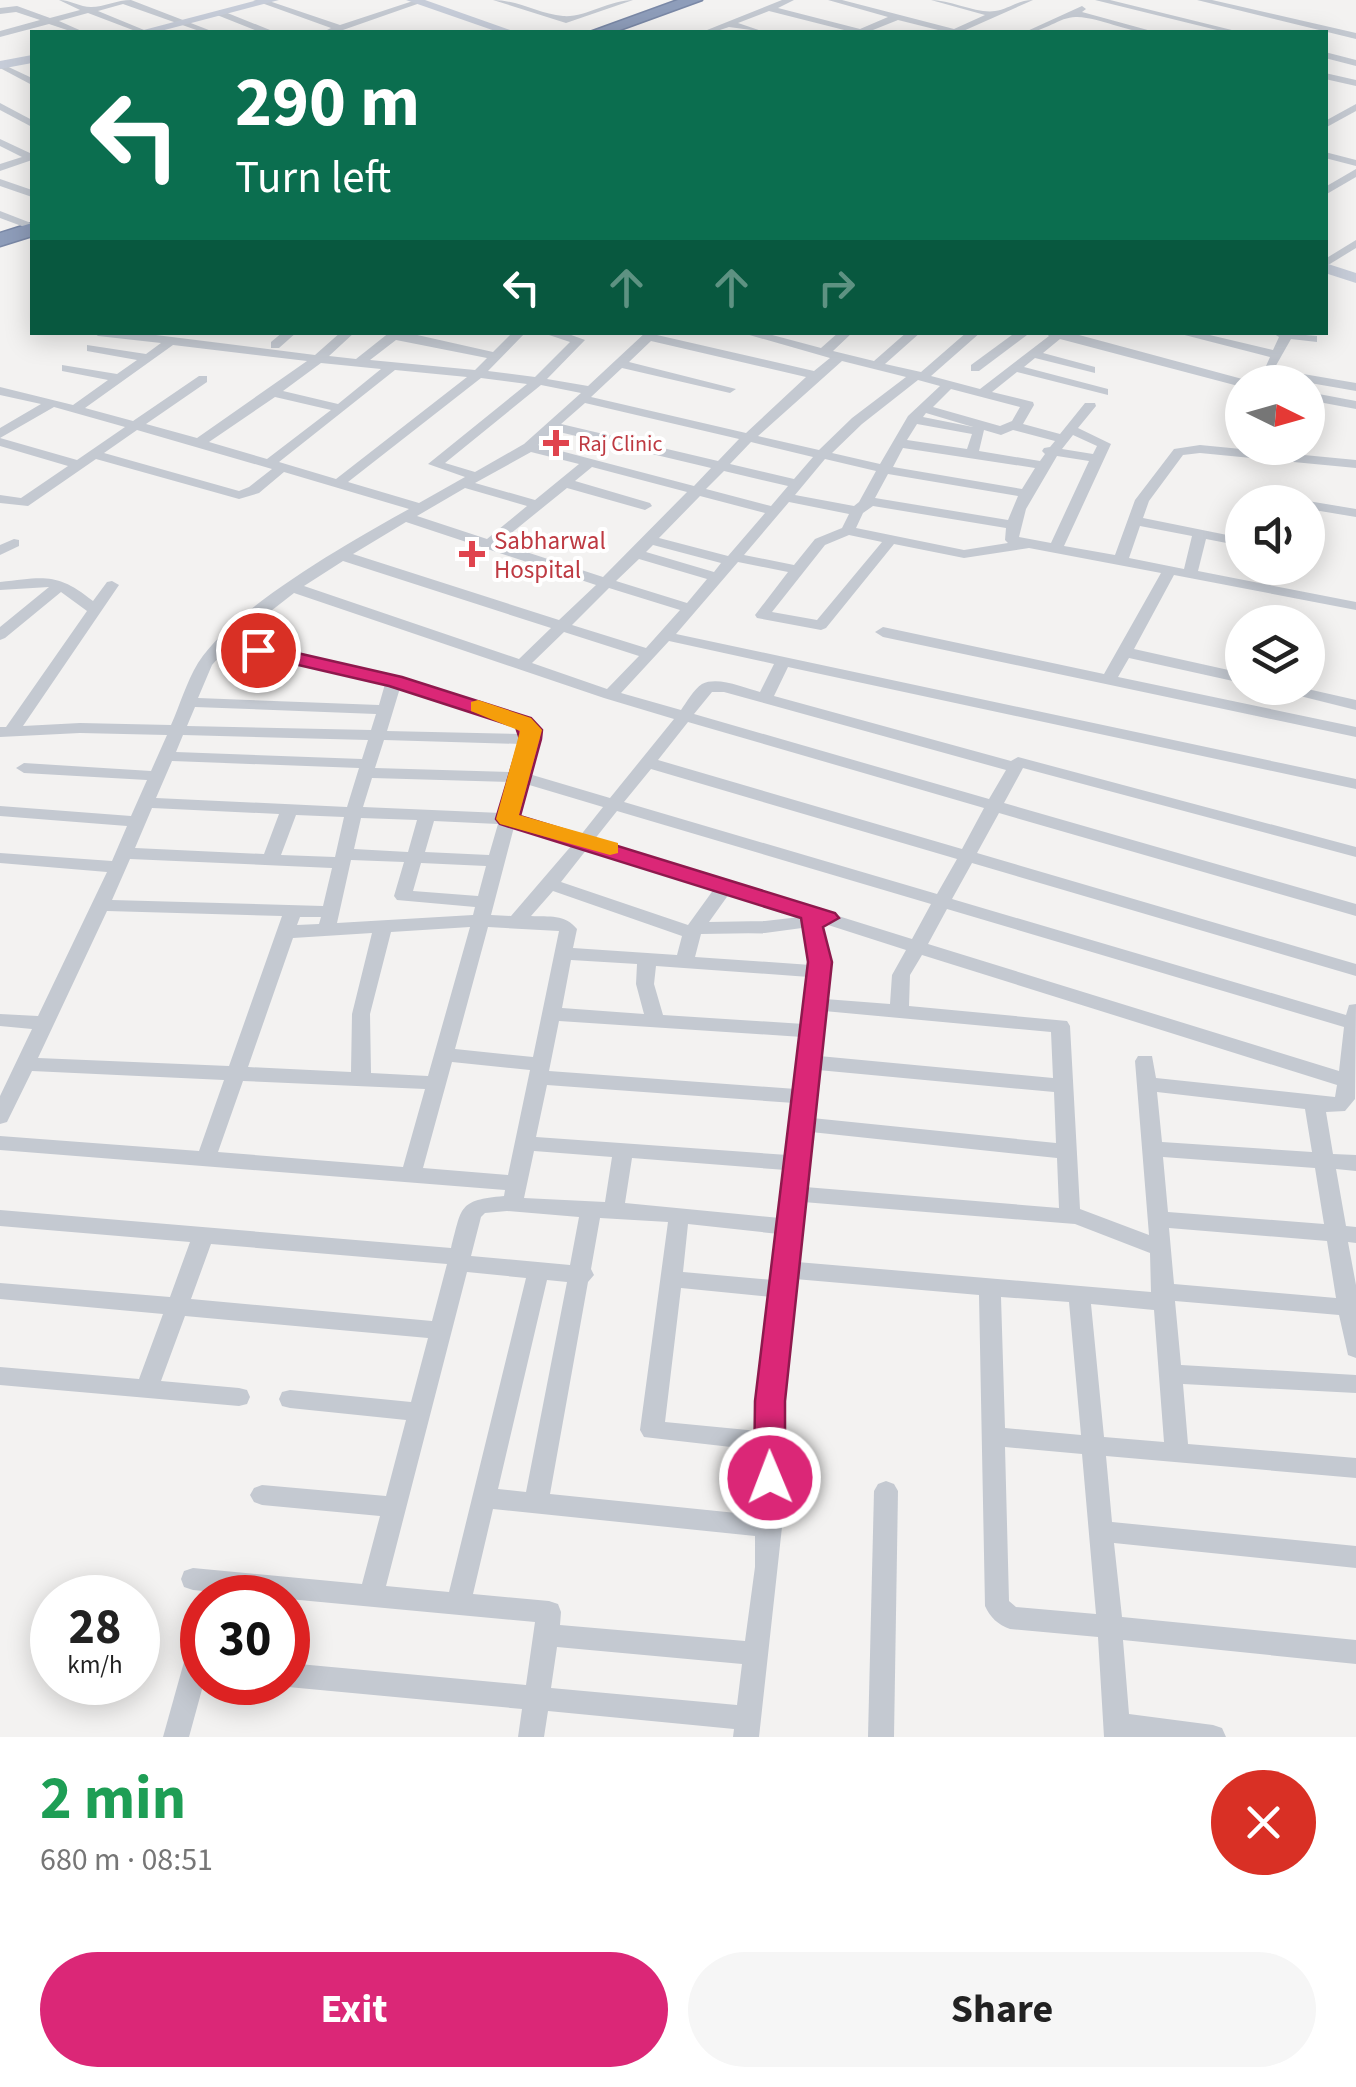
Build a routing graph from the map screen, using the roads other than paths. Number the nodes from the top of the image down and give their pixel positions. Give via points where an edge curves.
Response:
1 (67, 0) edge
2 (436, 0) edge
3 (628, 0) edge
4 (679, 0) edge
5 (694, 0) edge
6 (790, 0) edge
7 (832, 0) edge
8 (935, 0) edge
9 (1029, 0) edge
10 (1100, 0) edge
11 (1201, 0) edge
12 (125, 1) edge
13 (264, 1) edge
14 (416, 1) edge
15 (504, 1) edge
16 (768, 8) junction
17 (90, 10) junction
18 (0, 11) edge
19 (220, 13) junction
20 (1073, 13) junction
21 (994, 15) junction
22 (897, 17) junction
23 (1275, 17) junction
24 (48, 21) junction
25 (1110, 22) junction
26 (182, 23) junction
27 (730, 24) junction
28 (1261, 25) dead end
29 (340, 28) junction
30 (74, 30) edge
31 (139, 30) edge
32 (152, 30) edge
33 (203, 30) edge
34 (262, 30) edge
35 (334, 30) edge
36 (503, 30) edge
37 (526, 30) edge
38 (591, 30) edge
39 (606, 30) edge
40 (713, 30) edge
41 (753, 30) edge
42 (853, 30) edge
43 (866, 30) edge
44 (947, 30) edge
45 (960, 30) edge
46 (1035, 30) edge
47 (1092, 30) edge
48 (1140, 30) edge
49 (1226, 30) edge
50 (1321, 30) edge
51 (5, 32) edge
52 (1328, 32) edge
53 (1356, 36) edge
54 (30, 39) edge
55 (1328, 56) edge
56 (1338, 58) junction
57 (30, 59) edge
58 (1356, 63) edge
59 (3, 64) edge
60 (1328, 64) edge
61 (30, 81) edge
62 (1352, 82) edge
63 (1337, 88) dead end
64 (0, 106) edge
65 (1356, 107) edge
66 (17, 115) junction
67 (0, 121) edge
68 (30, 123) edge
69 (1328, 123) edge
70 (30, 125) edge
71 (0, 134) edge
72 (0, 142) edge
73 (1356, 144) edge
74 (30, 156) edge
75 (1329, 156) edge
76 (30, 158) edge
77 (1356, 163) edge
78 (0, 168) edge
79 (1356, 172) edge
80 (0, 182) edge
81 (1328, 189) edge
82 (30, 193) edge
83 (0, 214) edge
84 (30, 226) edge
85 (30, 226) edge
86 (0, 237) edge
87 (1356, 243) edge
88 (1328, 264) edge
89 (1328, 267) edge
90 (1356, 278) edge
91 (1328, 279) edge
92 (1356, 286) edge
93 (116, 335) edge
94 (288, 335) edge
95 (346, 335) edge
96 (395, 335) edge
97 (401, 335) edge
98 (517, 335) edge
99 (559, 335) edge
100 (651, 335) edge
101 (757, 335) edge
102 (844, 335) edge
103 (912, 335) edge
104 (971, 335) edge
105 (1021, 335) edge
106 (1054, 335) edge
107 (1063, 335) edge
108 (1192, 335) edge
109 (1282, 335) edge
110 (1288, 335) edge
111 (1313, 339) dead end
112 (168, 344) junction
113 (275, 346) dead end
114 (91, 348) dead end
115 (824, 351) junction
116 (1034, 354) junction
117 (1278, 354) junction
118 (496, 356) junction
119 (840, 356) junction
120 (148, 358) junction
121 (320, 359) junction
122 (360, 362) junction
123 (621, 364) junction
124 (878, 364) junction
125 (1273, 365) edge
126 (392, 366) junction
127 (66, 368) dead end
128 (975, 368) dead end
129 (1015, 368) junction
130 (1091, 370) dead end
131 (478, 374) junction
132 (815, 375) junction
133 (920, 376) junction
134 (118, 378) junction
135 (1225, 378) edge
136 (203, 379) dead end
137 (538, 381) junction
138 (949, 384) junction
139 (1325, 384) edge
140 (1356, 387) edge
141 (730, 389) dead end
142 (0, 391) edge
143 (1103, 392) dead end
144 (273, 393) junction
145 (982, 393) junction
146 (589, 395) junction
147 (1325, 399) edge
148 (52, 403) junction
149 (1356, 404) edge
150 (1090, 406) dead end
151 (342, 408) junction
152 (76, 409) junction
153 (918, 413) junction
154 (953, 415) junction
155 (1014, 424) junction
156 (135, 425) junction
157 (555, 427) junction
158 (0, 434) edge
159 (1064, 434) junction
160 (747, 437) junction
161 (0, 442) edge
162 (199, 443) junction
163 (899, 443) junction
164 (529, 447) junction
165 (972, 453) junction
166 (823, 454) junction
167 (96, 455) junction
168 (1045, 458) junction
169 (1095, 458) junction
170 (589, 463) junction
171 (1356, 464) edge
172 (80, 465) junction
173 (277, 465) junction
174 (721, 466) junction
175 (883, 469) junction
176 (472, 480) junction
177 (340, 482) junction
178 (565, 483) junction
179 (793, 491) junction
180 (699, 492) junction
181 (1029, 494) junction
182 (0, 498) edge
183 (20, 504) junction
184 (538, 505) junction
185 (645, 506) dead end
186 (862, 507) junction
187 (1325, 508) edge
188 (775, 511) junction
189 (413, 513) junction
190 (1356, 513) edge
191 (0, 518) edge
192 (1136, 521) junction
193 (1012, 525) junction
194 (848, 531) junction
195 (1200, 534) junction
196 (1225, 539) edge
197 (651, 540) junction
198 (889, 542) junction
199 (489, 544) junction
200 (1024, 545) junction
201 (1056, 550) junction
202 (340, 554) junction
203 (636, 554) junction
204 (734, 559) junction
205 (1120, 562) junction
206 (798, 570) junction
207 (1169, 571) junction
208 (19, 572) dead end
209 (1190, 575) junction
210 (718, 578) junction
211 (606, 583) junction
212 (0, 585) edge
213 (112, 585) dead end
214 (60, 586) junction
215 (292, 587) junction
216 (1356, 606) edge
217 (689, 608) junction
218 (95, 610) junction
219 (561, 627) junction
220 (884, 632) dead end
221 (0, 636) edge
222 (666, 636) junction
223 (224, 642) junction
224 (1124, 652) junction
225 (648, 654) junction
226 (784, 660) junction
227 (522, 665) junction
228 (1225, 674) edge
229 (1109, 680) junction
230 (394, 682) junction
231 (610, 695) junction
232 (1325, 697) edge
233 (764, 699) junction
234 (187, 702) junction
235 (1356, 705) edge
236 (386, 710) junction
237 (682, 717) junction
238 (174, 732) junction
239 (1356, 732) edge
240 (3, 733) edge
241 (378, 736) junction
242 (530, 739) junction
243 (164, 756) junction
244 (646, 762) junction
245 (1014, 767) junction
246 (24, 768) dead end
247 (369, 769) junction
248 (155, 776) junction
249 (521, 777) junction
250 (1356, 784) edge
251 (616, 801) junction
252 (144, 803) junction
253 (995, 806) junction
254 (290, 808) junction
255 (354, 810) junction
256 (0, 812) edge
257 (427, 814) junction
258 (508, 819) junction
259 (137, 822) junction
260 (585, 840) junction
261 (1356, 852) edge
262 (416, 857) junction
263 (0, 858) edge
264 (343, 858) junction
265 (967, 858) junction
266 (121, 860) junction
267 (270, 860) junction
268 (495, 860) junction
269 (550, 884) junction
270 (726, 886) junction
271 (942, 901) junction
272 (101, 905) junction
273 (1356, 910) edge
274 (294, 911) junction
275 (481, 912) junction
276 (328, 920) junction
277 (819, 920) junction
278 (517, 921) junction
279 (383, 926) junction
280 (694, 930) junction
281 (286, 932) junction
282 (917, 947) junction
283 (565, 953) junction
284 (647, 959) junction
285 (685, 962) junction
286 (1356, 970) edge
287 (819, 972) junction
288 (814, 1004) junction
289 (899, 1012) junction
290 (551, 1014) junction
291 (1355, 1017) edge
292 (0, 1020) edge
293 (655, 1020) junction
294 (47, 1023) junction
295 (811, 1030) junction
296 (444, 1056) junction
297 (1145, 1061) dead end
298 (807, 1062) junction
299 (28, 1064) junction
300 (539, 1071) junction
301 (236, 1075) junction
302 (360, 1080) junction
303 (437, 1082) junction
304 (1147, 1084) junction
305 (1064, 1086) junction
306 (1350, 1087) edge
307 (803, 1096) junction
308 (1314, 1102) junction
309 (1, 1114) edge
310 (800, 1124) junction
311 (0, 1143) edge
312 (524, 1143) junction
313 (1154, 1149) junction
314 (623, 1151) junction
315 (1065, 1151) junction
316 (206, 1159) junction
317 (1324, 1161) junction
318 (797, 1163) junction
319 (1356, 1164) edge
320 (411, 1176) junction
321 (514, 1194) junction
322 (794, 1194) junction
323 (603, 1210) junction
324 (678, 1215) junction
325 (1074, 1217) junction
326 (0, 1218) edge
327 (1158, 1219) junction
328 (790, 1227) junction
329 (204, 1234) junction
330 (1346, 1234) edge
331 (1160, 1248) junction
332 (458, 1260) junction
333 (539, 1270) junction
334 (583, 1274) junction
335 (670, 1279) junction
336 (786, 1280) junction
337 (990, 1287) junction
338 (0, 1290) edge
339 (1079, 1294) junction
340 (1162, 1296) junction
341 (178, 1305) junction
342 (1352, 1308) edge
343 (440, 1330) junction
344 (1356, 1349) edge
345 (1171, 1374) junction
346 (0, 1376) edge
347 (1356, 1384) edge
348 (146, 1390) junction
349 (239, 1397) dead end
350 (290, 1399) dead end
351 (419, 1412) junction
352 (996, 1436) junction
353 (769, 1442) junction
354 (1090, 1446) junction
355 (1177, 1454) junction
356 (1356, 1468) edge
357 (886, 1491) dead end
358 (262, 1495) dead end
359 (484, 1498) junction
360 (536, 1504) junction
361 (394, 1507) junction
362 (770, 1527) junction
363 (1101, 1531) junction
364 (1356, 1558) edge
365 (310, 1592) edge
366 (372, 1594) junction
367 (459, 1602) junction
368 (1110, 1627) junction
369 (549, 1635) junction
370 (1356, 1652) edge
371 (757, 1654) junction
372 (310, 1677) edge
373 (538, 1698) junction
374 (186, 1705) edge
375 (746, 1727) edge
376 (1117, 1731) edge
377 (1203, 1736) edge
378 (176, 1737) edge
379 (531, 1737) edge
380 (881, 1737) edge

1 - 17 street
2 - 37 street
3 - 15 street via 566,20
4 - 38 highway
5 - 39 highway
6 - 16 street
7 - 22 street
8 - 21 street
9 - 21 street
10 - 20 street
10 - 49 street
11 - 23 street
12 - 17 street
12 - 26 street
13 - 19 street
13 - 29 street
14 - 29 street
14 - 36 street
16 - 27 street
16 - 42 street
17 - 24 street
17 - 31 street
18 - 24 street via 16,9
19 - 26 street
19 - 34 street
20 - 25 street
20 - 46 street
21 - 45 street
22 - 43 street
22 - 44 street
23 - 28 street
23 - 50 street
24 - 30 street
24 - 51 street
25 - 47 street
25 - 48 street
26 - 32 street
26 - 33 street
27 - 40 street
27 - 41 street
29 - 35 street
51 - 54 street
52 - 53 street
55 - 56 street
56 - 58 street
56 - 60 street
57 - 59 street
59 - 61 street
62 - 63 street
64 - 66 street
65 - 69 street
66 - 67 street
66 - 68 street
70 - 71 street
72 - 74 street
73 - 75 street
75 - 77 street
76 - 78 street
79 - 81 street
80 - 82 street
83 - 84 street
85 - 86 highway
87 - 88 street
89 - 90 street
91 - 92 street
93 - 112 street
94 - 113 street
95 - 121 street
96 - 122 street
97 - 118 street
98 - 118 street
99 - 137 street via 580,340
100 - 123 street
100 - 132 street
101 - 115 street
102 - 115 street
103 - 124 street
104 - 133 street
105 - 128 street
106 - 116 street
107 - 135 street
108 - 117 street
109 - 117 street
110 - 111 street
112 - 120 street
112 - 121 street
114 - 120 street
115 - 119 street
116 - 129 street
116 - 130 street
117 - 125 street
118 - 131 street
119 - 124 street
119 - 132 street
120 - 134 street
121 - 122 street
121 - 144 street
122 - 126 street
123 - 141 street
123 - 146 street
124 - 133 street
126 - 131 street
126 - 151 street
127 - 134 street
129 - 143 street
129 - 145 street
131 - 137 street
131 - 177 street
132 - 160 street
133 - 138 street
133 - 166 street
134 - 152 street
136 - 156 street
137 - 146 street
137 - 176 street via 436,464
138 - 145 street
138 - 153 street
139 - 140 street
142 - 148 street
144 - 151 street
144 - 162 street
145 - 154 street
145 - 155 street via 1028,405
146 - 157 street
146 - 160 street
147 - 149 street
148 - 152 street
148 - 158 street
150 - 159 street
151 - 173 street
152 - 156 street
153 - 154 street
153 - 163 street
153 - 165 street via 979,432
154 - 155 street via 1001,431
155 - 159 street
156 - 162 street
156 - 167 street
157 - 164 street
157 - 174 street
159 - 168 street
159 - 169 street via 1103,440
160 - 166 street
160 - 174 street
161 - 172 street
162 - 173 street
163 - 165 street
163 - 175 street
164 - 170 street
164 - 176 street
165 - 168 street
166 - 175 street
166 - 179 street
167 - 172 street
167 - 173 street via 239,495 254,490
168 - 169 street
168 - 181 street
169 - 201 street
170 - 178 street
170 - 180 street
171 - 192 street via 1188,450 1174,455 1142,500
172 - 183 street
173 - 177 street
174 - 179 street
174 - 180 street
175 - 181 street
175 - 186 street
176 - 184 street
176 - 189 street
177 - 189 street
178 - 184 street
178 - 185 street
179 - 186 street
179 - 188 street
180 - 188 street
180 - 197 street
181 - 193 street
182 - 183 street
183 - 191 street
184 - 199 street
186 - 193 street
186 - 194 street
187 - 190 street
188 - 204 street
189 - 199 street
189 - 202 street
192 - 195 street
192 - 205 street
193 - 200 street via 1012,540
194 - 198 street
194 - 206 street via 828,536
195 - 196 street
195 - 209 street
197 - 203 street
197 - 204 street
198 - 200 street via 972,554
198 - 206 street via 822,625 762,612
199 - 211 street
200 - 201 street
201 - 205 street
202 - 215 street
202 - 219 street
203 - 210 street
203 - 211 street
204 - 206 street
204 - 210 street
205 - 207 street
207 - 209 street
207 - 224 street
208 - 212 street
209 - 216 street
210 - 217 street
211 - 217 street
211 - 219 street
212 - 214 street
213 - 218 street
214 - 218 street
214 - 221 street
215 - 223 street
215 - 227 street
217 - 222 street
218 - 240 street
219 - 225 street
219 - 227 street
220 - 229 street
222 - 225 street
222 - 226 street
223 - 230 street
223 - 234 street
224 - 228 street
224 - 229 street
225 - 231 street
226 - 233 street
226 - 250 street
227 - 231 street
229 - 239 street
230 - 236 street
230 - 242 street via 524,722
231 - 237 street
232 - 235 street
233 - 237 street via 712,686
233 - 245 street
234 - 236 street
234 - 238 street
236 - 241 street
237 - 244 street
237 - 253 street
238 - 240 street
238 - 241 street
238 - 243 street
241 - 242 street
241 - 247 street
242 - 249 street
243 - 247 street
243 - 248 street
244 - 251 street
244 - 265 street
245 - 253 street
245 - 261 street via 1030,763
246 - 248 street
247 - 249 street
247 - 255 street
248 - 252 street
249 - 251 street
249 - 258 street
251 - 260 street
251 - 271 street
252 - 254 street
252 - 259 street
253 - 265 street
253 - 273 street
254 - 255 street
254 - 267 street
255 - 257 street
255 - 264 street
256 - 259 street
257 - 258 street
257 - 262 street
258 - 260 street
258 - 268 street
259 - 266 street
260 - 269 street
260 - 270 street
262 - 264 street
262 - 268 street
262 - 275 street via 403,896
263 - 266 street
264 - 267 street
264 - 276 street
265 - 271 street
265 - 286 street
266 - 267 street
266 - 272 street
268 - 275 street
269 - 278 street
269 - 280 street
270 - 277 street
270 - 280 street
271 - 282 street
271 - 291 street
272 - 274 street
272 - 294 street
274 - 276 street
274 - 281 street
275 - 278 street
275 - 279 street
275 - 296 street
276 - 279 street
276 - 281 street
277 - 280 street
277 - 282 street
277 - 287 street
278 - 283 street via 565,924
279 - 302 street via 360,1014
280 - 285 street
281 - 301 street
282 - 289 street via 902,975
282 - 306 street
283 - 284 street
283 - 290 street
284 - 285 street
284 - 293 street via 645,984
285 - 287 street
287 - 288 street
288 - 289 street
288 - 295 street
289 - 305 street via 1060,1026
290 - 293 street
290 - 300 street
291 - 306 street
292 - 294 street
293 - 295 street
294 - 299 street
295 - 298 street
296 - 300 street
296 - 303 street
297 - 304 street
298 - 305 street
298 - 307 street
299 - 301 street
299 - 309 street
300 - 307 street
300 - 312 street
301 - 302 street
301 - 316 street
302 - 303 street
303 - 320 street
304 - 308 street
304 - 313 street
305 - 315 street
306 - 308 street via 1341,1105
307 - 310 street
308 - 317 street
310 - 315 street
310 - 318 street
311 - 316 street
312 - 314 street
312 - 321 street
313 - 317 street
313 - 327 street
314 - 318 street
314 - 323 street
315 - 325 street
316 - 320 street
317 - 319 street
317 - 330 street
318 - 322 street
320 - 321 street
321 - 323 street
321 - 332 street via 474,1209
322 - 325 street
322 - 328 street
323 - 324 street
323 - 334 street
324 - 328 street
324 - 335 street
325 - 331 street
326 - 329 street
327 - 330 street
327 - 331 street
328 - 336 street
329 - 332 street
329 - 341 street
330 - 342 street
331 - 340 street
332 - 333 street
332 - 343 street
333 - 334 street
333 - 359 street
334 - 360 street
335 - 336 street
335 - 353 street via 652,1430
336 - 337 street
336 - 353 street
337 - 339 street
337 - 352 street
338 - 341 street
339 - 340 street
339 - 354 street
340 - 342 street
340 - 345 street
341 - 343 street
341 - 348 street
342 - 344 street
343 - 351 street
345 - 347 street
345 - 355 street
346 - 348 street
348 - 349 street
350 - 351 street
351 - 361 street
352 - 354 street
352 - 368 street via 1000,1614
353 - 362 street
354 - 355 street
354 - 363 street
355 - 356 street
357 - 380 street
358 - 361 street
359 - 360 street
359 - 367 street
360 - 362 street
361 - 366 street
362 - 371 street
363 - 364 street
363 - 368 street
365 - 366 street
366 - 367 street
367 - 369 street via 542,1609 552,1619
368 - 370 street
368 - 376 street
369 - 371 street
369 - 373 street
371 - 375 street
372 - 373 street
373 - 375 street
373 - 379 street
374 - 378 street
376 - 377 street

